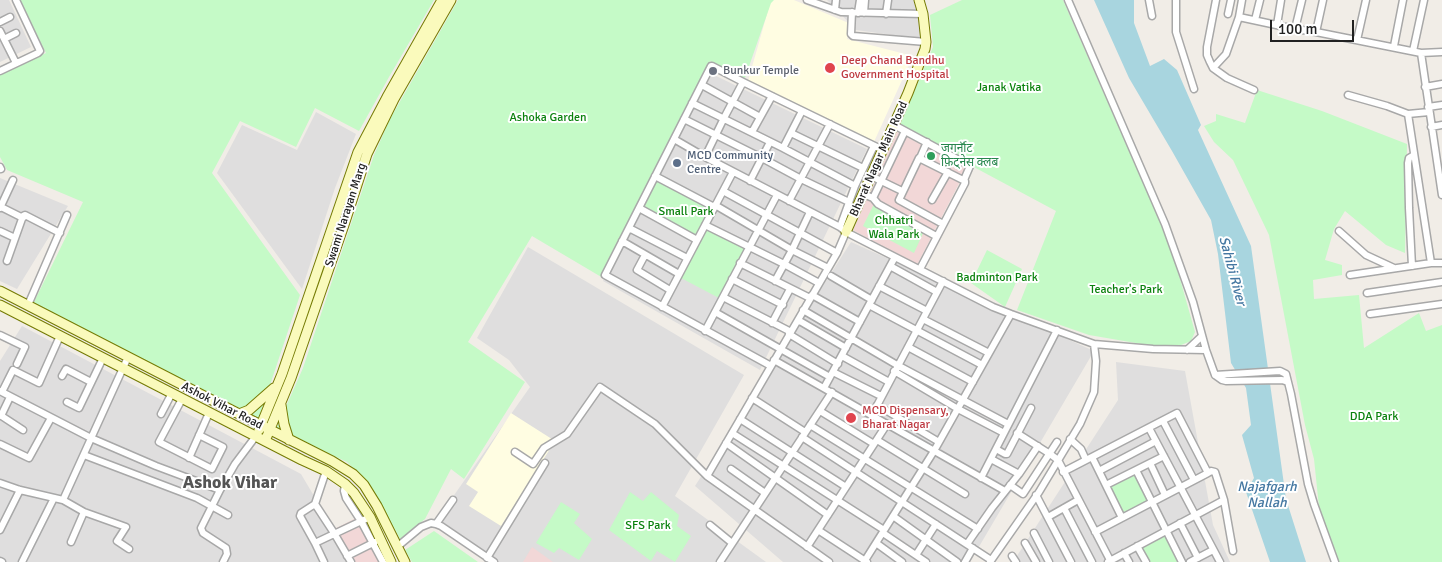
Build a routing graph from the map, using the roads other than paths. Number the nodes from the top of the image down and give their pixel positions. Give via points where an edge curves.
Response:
1 (16, 0) edge
2 (442, 0) edge
3 (451, 0) edge
4 (808, 0) edge
5 (836, 0) edge
6 (860, 0) edge
7 (866, 0) edge
8 (888, 0) edge
9 (919, 0) edge
10 (1068, 0) edge
11 (1149, 0) edge
12 (1176, 0) edge
13 (1216, 0) edge
14 (1231, 0) edge
15 (1242, 0) edge
16 (1260, 0) edge
17 (1281, 0) edge
18 (1302, 0) edge
19 (1323, 0) edge
20 (1366, 0) edge
21 (1403, 0) edge
22 (1424, 0) edge
23 (834, 10) junction
24 (858, 13) junction
25 (886, 14) junction
26 (922, 14) junction
27 (1228, 14) dead end
28 (1152, 16) dead end
29 (1238, 16) junction
30 (10, 17) dead end
31 (1255, 20) junction
32 (0, 22) edge
33 (1276, 25) junction
34 (1295, 29) junction
35 (0, 31) edge
36 (1316, 32) junction
37 (16, 33) dead end
38 (4, 39) junction
39 (1357, 40) junction
40 (926, 42) junction
41 (1394, 46) junction
42 (1413, 51) junction
43 (1442, 52) edge
44 (1420, 53) junction
45 (16, 63) junction
46 (1214, 68) junction
47 (0, 71) edge
48 (743, 82) junction
49 (1442, 84) edge
50 (702, 85) junction
51 (1425, 86) junction
52 (1194, 89) dead end
53 (1254, 90) dead end
54 (1348, 95) dead end
55 (772, 96) junction
56 (733, 102) junction
57 (692, 103) junction
58 (1442, 105) edge
59 (1429, 109) junction
60 (802, 111) junction
61 (1408, 114) junction
62 (760, 117) junction
63 (724, 118) junction
64 (684, 119) junction
65 (830, 124) junction
66 (894, 125) junction
67 (1442, 125) edge
68 (1431, 127) junction
69 (905, 131) junction
70 (752, 132) junction
71 (791, 133) junction
72 (716, 135) junction
73 (674, 139) junction
74 (770, 142) junction
75 (927, 142) junction
76 (818, 146) junction
77 (783, 148) junction
78 (878, 148) junction
79 (1414, 155) junction
80 (705, 157) junction
81 (762, 158) junction
82 (920, 158) junction
83 (810, 162) junction
84 (1440, 167) edge
85 (863, 168) junction
86 (733, 172) junction
87 (948, 172) junction
88 (655, 176) junction
89 (871, 176) junction
90 (801, 179) junction
91 (13, 180) dead end
92 (964, 180) junction
93 (750, 181) junction
94 (881, 181) junction
95 (855, 186) junction
96 (722, 191) junction
97 (902, 191) junction
98 (863, 194) junction
99 (777, 195) junction
100 (1442, 195) edge
101 (873, 198) junction
102 (932, 200) dead end
103 (789, 201) junction
104 (900, 201) junction
105 (849, 202) junction
106 (715, 206) junction
107 (0, 208) edge
108 (639, 208) junction
109 (810, 212) junction
110 (894, 212) junction
111 (67, 215) dead end
112 (766, 215) junction
113 (23, 218) junction
114 (943, 224) junction
115 (705, 225) junction
116 (629, 228) junction
117 (758, 229) junction
118 (843, 229) junction
119 (0, 231) edge
120 (1340, 231) dead end
121 (60, 233) junction
122 (800, 233) junction
123 (936, 236) junction
124 (15, 238) junction
125 (697, 240) junction
126 (622, 242) junction
127 (749, 247) junction
128 (792, 250) junction
129 (837, 253) junction
130 (645, 254) junction
131 (895, 257) junction
132 (687, 258) junction
133 (7, 261) dead end
134 (740, 263) junction
135 (1431, 263) junction
136 (1442, 263) edge
137 (784, 264) junction
138 (890, 266) junction
139 (1412, 266) junction
140 (828, 268) junction
141 (1395, 268) junction
142 (920, 269) junction
143 (679, 274) junction
144 (1350, 275) dead end
145 (831, 276) dead end
146 (732, 279) junction
147 (775, 281) junction
148 (943, 281) junction
149 (1442, 282) edge
150 (819, 284) junction
151 (879, 286) junction
152 (790, 289) junction
153 (0, 290) edge
154 (670, 290) junction
155 (937, 292) junction
156 (1367, 293) dead end
157 (723, 297) junction
158 (811, 297) junction
159 (871, 302) junction
160 (1442, 304) edge
161 (0, 305) edge
162 (28, 305) junction
163 (783, 305) junction
164 (662, 306) junction
165 (803, 310) junction
166 (927, 311) junction
167 (715, 312) junction
168 (1010, 314) junction
169 (1370, 314) dead end
170 (923, 319) junction
171 (798, 320) junction
172 (860, 322) junction
173 (772, 323) junction
174 (916, 330) junction
175 (1057, 330) junction
176 (706, 331) junction
177 (790, 333) junction
178 (0, 335) edge
179 (60, 336) junction
180 (1202, 336) junction
181 (851, 338) junction
182 (1094, 344) junction
183 (908, 347) junction
184 (846, 348) junction
185 (781, 349) junction
186 (1187, 350) junction
187 (1206, 350) junction
188 (988, 354) junction
189 (842, 356) junction
190 (128, 357) junction
191 (103, 358) junction
192 (774, 360) junction
193 (18, 364) dead end
194 (838, 364) junction
195 (982, 365) junction
196 (770, 366) junction
197 (122, 368) junction
198 (896, 368) junction
199 (832, 374) junction
200 (62, 376) dead end
201 (1220, 376) junction
202 (1285, 381) junction
203 (91, 382) junction
204 (888, 382) junction
205 (972, 382) junction
206 (278, 384) junction
207 (824, 388) junction
208 (1, 392) edge
209 (832, 392) junction
210 (172, 393) junction
211 (10, 396) junction
212 (882, 396) junction
213 (752, 398) junction
214 (182, 399) junction
215 (963, 399) junction
216 (67, 402) dead end
217 (280, 405) junction
218 (877, 406) junction
219 (1031, 408) dead end
220 (958, 409) junction
221 (820, 411) junction
222 (209, 412) junction
223 (162, 414) dead end
224 (239, 414) junction
225 (1, 415) edge
226 (872, 415) junction
227 (50, 418) junction
228 (740, 419) junction
229 (1163, 421) junction
230 (887, 424) junction
231 (1008, 424) junction
232 (261, 425) junction
233 (810, 425) junction
234 (1149, 428) junction
235 (23, 430) dead end
236 (270, 430) junction
237 (732, 433) junction
238 (1004, 433) junction
239 (1017, 433) junction
240 (804, 434) junction
241 (200, 435) junction
242 (256, 436) junction
243 (91, 438) junction
244 (1070, 439) junction
245 (289, 440) junction
246 (1156, 441) junction
247 (266, 442) junction
248 (876, 442) junction
249 (939, 442) junction
250 (1057, 442) dead end
251 (726, 443) junction
252 (0, 444) edge
253 (1038, 446) junction
254 (996, 449) junction
255 (934, 451) junction
256 (515, 452) dead end
257 (793, 452) junction
258 (1050, 454) junction
259 (84, 455) junction
260 (1164, 456) junction
261 (189, 458) junction
262 (865, 458) junction
263 (1089, 458) junction
264 (991, 459) junction
265 (1058, 460) junction
266 (545, 463) dead end
267 (1150, 463) junction
268 (783, 466) junction
269 (923, 468) junction
270 (731, 469) dead end
271 (1099, 470) junction
272 (1136, 470) junction
273 (326, 471) junction
274 (1064, 472) junction
275 (1208, 472) junction
276 (856, 473) junction
277 (1019, 474) junction
278 (706, 476) junction
279 (775, 478) junction
280 (981, 478) junction
281 (1194, 480) junction
282 (0, 483) edge
283 (1106, 485) junction
284 (846, 487) junction
285 (1180, 487) junction
286 (911, 488) junction
287 (1008, 488) junction
288 (20, 490) junction
289 (220, 490) junction
290 (765, 493) junction
291 (965, 494) dead end
292 (1036, 495) junction
293 (1165, 495) junction
294 (54, 498) junction
295 (63, 500) junction
296 (453, 500) dead end
297 (1078, 500) junction
298 (1224, 500) junction
299 (838, 501) junction
300 (902, 502) junction
301 (1152, 502) junction
302 (315, 504) junction
303 (212, 505) junction
304 (1064, 508) junction
305 (754, 510) junction
306 (84, 512) junction
307 (228, 515) dead end
308 (828, 515) junction
309 (1195, 515) junction
310 (893, 516) junction
311 (1048, 517) junction
312 (1122, 518) junction
313 (365, 519) junction
314 (1180, 523) junction
315 (436, 524) junction
316 (936, 524) junction
317 (710, 526) dead end
318 (978, 529) junction
319 (0, 530) edge
320 (818, 530) junction
321 (1166, 530) junction
322 (883, 532) junction
323 (1034, 532) dead end
324 (1095, 532) junction
325 (334, 533) junction
326 (926, 540) junction
327 (377, 541) junction
328 (71, 542) dead end
329 (314, 543) junction
330 (732, 543) junction
331 (876, 543) junction
332 (1026, 543) dead end
333 (397, 546) junction
334 (970, 546) junction
335 (1137, 546) junction
336 (808, 547) junction
337 (129, 549) dead end
338 (1213, 550) junction
339 (1233, 550) dead end
340 (1124, 553) junction
341 (916, 555) junction
342 (487, 558) junction
343 (1198, 558) junction
344 (349, 559) edge
345 (990, 561) edge
346 (22, 562) edge
347 (223, 562) edge
348 (324, 562) edge
349 (382, 562) edge
350 (391, 562) edge
351 (405, 562) edge
352 (494, 562) edge
353 (720, 562) edge
354 (829, 562) edge
355 (865, 562) edge
356 (902, 562) edge
357 (926, 562) edge
358 (957, 562) edge
359 (965, 562) edge
360 (1036, 562) edge
361 (1049, 562) edge
362 (1072, 562) edge
363 (1092, 562) edge
364 (1110, 562) edge
365 (1129, 562) edge
366 (1146, 562) edge
367 (1182, 562) edge
368 (1190, 562) edge
369 (1220, 562) edge
370 (1335, 562) edge

1 - 45 street via 40,51
2 - 206 main road, Swami Narayan Marg via 358,152
3 - 217 main road, Swami Narayan Marg via 394,99 367,154
4 - 23 street
5 - 23 street
6 - 24 street
7 - 24 street
8 - 25 street
9 - 26 main road, Bharat Nagar Main Road
10 - 180 street via 1166,224
11 - 28 street
12 - 52 street via 1176,32
13 - 46 street via 1207,47 1207,55
14 - 27 street
15 - 29 street
16 - 31 street
17 - 33 street
18 - 34 street
19 - 36 street
20 - 39 street
21 - 41 street
22 - 42 street
23 - 24 street
24 - 25 street
24 - 40 street via 853,36
25 - 26 street
26 - 40 main road, Bharat Nagar Main Road
29 - 31 street
29 - 46 street via 1226,54
30 - 32 street
31 - 33 street
33 - 34 street
34 - 36 street
35 - 38 street
36 - 39 street
37 - 38 street
38 - 45 street
39 - 41 street
40 - 66 main road, Bharat Nagar Main Road
41 - 42 street
42 - 44 street
43 - 44 street
44 - 51 street
45 - 47 street
46 - 53 street
48 - 50 street via 711,66
48 - 55 street
48 - 56 street
49 - 51 street
50 - 56 street
50 - 57 street
51 - 59 street
54 - 61 street
55 - 60 street
55 - 62 street
56 - 62 street
56 - 63 street
57 - 63 street
57 - 64 street
58 - 59 street
59 - 61 street
59 - 68 street
60 - 65 street
60 - 71 street
61 - 79 street
62 - 70 street
63 - 70 street
63 - 72 street
64 - 72 street
64 - 73 street
65 - 76 street
65 - 78 street
66 - 69 street
66 - 78 main road, Bharat Nagar Main Road
67 - 68 street
68 - 84 street
69 - 75 street
69 - 94 street
70 - 74 street
71 - 76 street
71 - 77 street
72 - 80 street
72 - 81 street
73 - 80 street
73 - 88 street
74 - 77 street
74 - 81 street
75 - 82 street
75 - 92 street via 970,166
76 - 83 street
76 - 85 street
77 - 83 street
78 - 85 street
78 - 89 main road, Bharat Nagar Main Road
79 - 135 street
79 - 139 street via 1408,163
80 - 86 street
81 - 90 street
81 - 93 street
82 - 87 street
82 - 97 street
83 - 90 street
83 - 95 street
84 - 100 street
85 - 95 street
86 - 93 street
86 - 96 street
87 - 92 street
87 - 102 street
88 - 106 street
88 - 108 street
89 - 94 street
89 - 98 main road, Bharat Nagar Main Road
90 - 103 street
90 - 105 street
91 - 107 street
92 - 114 street
93 - 99 street
94 - 97 street
94 - 101 street
95 - 105 street
96 - 106 street
96 - 112 street
97 - 104 street
98 - 101 street
98 - 118 main road, Bharat Nagar Main Road
99 - 103 street
99 - 112 street
101 - 110 street
103 - 109 street
104 - 110 street
104 - 114 street
105 - 118 street
106 - 115 street
106 - 117 street
107 - 113 street
108 - 116 street
108 - 125 street
109 - 118 street
109 - 122 street
110 - 123 street
111 - 121 street
112 - 117 street
112 - 122 street
113 - 121 street via 25,215
113 - 124 street
114 - 123 street
115 - 125 street
115 - 127 street
116 - 126 street
116 - 132 street
117 - 127 street
117 - 128 street
118 - 129 street
118 - 131 street
119 - 124 street
120 - 141 street via 1366,255
121 - 162 street
122 - 128 street
122 - 129 street
123 - 142 street
124 - 133 street
125 - 132 street
126 - 130 street
126 - 164 street via 606,275
127 - 134 street
127 - 137 street
128 - 137 street
128 - 140 street
129 - 140 street
130 - 143 street
130 - 154 street via 637,270
131 - 138 street
131 - 142 street
132 - 143 street
134 - 146 street
134 - 147 street
135 - 136 street
135 - 139 street
137 - 147 street
137 - 150 street
138 - 151 street
138 - 155 street
139 - 141 street
140 - 150 street
141 - 144 street
142 - 148 street
143 - 154 street
145 - 159 street
146 - 157 street
146 - 163 street
147 - 152 street
148 - 155 street
148 - 168 street
149 - 156 street
150 - 158 street
151 - 159 street
151 - 166 street
152 - 158 street
152 - 163 street
153 - 162 main road, Ashok Vihar Road
154 - 164 street
155 - 166 street
157 - 167 street
157 - 173 street
158 - 165 street
158 - 172 street
159 - 172 street
159 - 174 street
160 - 169 street
161 - 179 main road, Ashok Vihar Road
162 - 190 main road, Ashok Vihar Road
163 - 173 street
164 - 176 street
165 - 171 street
165 - 181 street
166 - 170 street
167 - 176 street
167 - 185 street
168 - 175 street
168 - 188 street
170 - 174 street
170 - 188 street
171 - 177 street
171 - 184 street
172 - 181 street
173 - 177 street
174 - 183 street
174 - 195 street
175 - 182 street
175 - 231 street
176 - 196 street
177 - 185 street
177 - 194 street
178 - 193 street via 25,347
179 - 191 main road, Ashok Vihar Road
179 - 208 street via 39,383 13,370
180 - 186 street
180 - 187 street
181 - 184 street
181 - 198 street
182 - 186 street
182 - 244 street via 1094,392
183 - 198 street
183 - 205 street
184 - 189 street
185 - 192 street
185 - 199 street
186 - 187 street
187 - 201 street
188 - 195 street
189 - 194 street
189 - 204 street
190 - 197 street
190 - 224 main road, Ashok Vihar Road
191 - 197 main road, Ashok Vihar Road
191 - 203 street
192 - 196 street
192 - 207 street
194 - 199 street
195 - 205 street
196 - 213 street
197 - 210 main road, Ashok Vihar Road
197 - 243 street
198 - 204 street
198 - 215 street
198 - 220 street
199 - 207 street
199 - 212 street
200 - 203 street via 66,369
201 - 202 street via 1239,381
201 - 202 street via 1280,371 1286,374
202 - 370 street via 1316,512
203 - 216 street via 79,408
204 - 212 street
205 - 215 street
206 - 224 main road via 249,410
206 - 232 main road, Swami Narayan Marg
207 - 209 street
208 - 211 street
209 - 221 street
209 - 226 street
210 - 214 main road, Ashok Vihar Road
210 - 223 street
211 - 225 street
211 - 227 street
212 - 218 street
213 - 228 street
213 - 240 street
214 - 222 main road, Ashok Vihar Road
214 - 261 street via 159,442
215 - 220 street
215 - 231 street
217 - 236 main road, Swami Narayan Marg
217 - 245 main road
218 - 226 street
218 - 249 street
219 - 239 street
220 - 238 street
220 - 249 street
221 - 233 street
221 - 248 street
222 - 241 street
222 - 242 main road, Ashok Vihar Road
224 - 232 main road, Ashok Vihar Road
225 - 235 street
226 - 230 street
227 - 243 street
227 - 252 street via 29,458
228 - 237 street
228 - 257 street
229 - 234 street
229 - 275 street via 1177,413
229 - 281 street
230 - 248 street
230 - 255 street
231 - 238 street
232 - 236 main road, Ashok Vihar Road
232 - 242 main road, Swami Narayan Marg
233 - 240 street
233 - 262 street
234 - 246 street
234 - 263 street
236 - 245 main road, Ashok Vihar Road
236 - 247 main road, Swami Narayan Marg
237 - 251 street
237 - 268 street
238 - 254 street
239 - 253 street
239 - 254 street via 1007,454
240 - 257 street
240 - 276 street
241 - 261 street
241 - 261 street via 224,447 212,469
242 - 247 main road, Ashok Vihar Road
242 - 289 street
243 - 259 street
243 - 289 street
244 - 263 street
244 - 265 street
245 - 333 main road, Ashok Vihar Road via 332,460 353,474 377,506
246 - 260 street
246 - 271 street
247 - 273 main road, Ashok Vihar Road
248 - 262 street
248 - 269 street
249 - 255 street
250 - 258 street
251 - 278 street
251 - 279 street
253 - 258 street
253 - 277 street
254 - 264 street
255 - 269 street
255 - 280 street
256 - 278 street via 532,464 544,448 567,434 600,387 655,424
257 - 268 street
257 - 284 street
258 - 265 street
258 - 287 street via 1023,494
259 - 295 street
259 - 303 street
260 - 267 street
260 - 285 street
262 - 276 street
262 - 286 street
263 - 271 street
263 - 274 street
264 - 277 street
264 - 280 street
265 - 274 street
265 - 292 street
266 - 342 street
267 - 272 street
267 - 293 street
268 - 279 street
268 - 299 street
269 - 286 street
269 - 291 street
270 - 290 street
271 - 283 street
272 - 283 street
272 - 301 street
273 - 302 street
273 - 313 main road, Ashok Vihar Road via 354,493
274 - 297 street
275 - 281 street
275 - 298 street via 1215,472
276 - 284 street
276 - 300 street
277 - 287 street
278 - 305 street
279 - 290 street
279 - 308 street
280 - 287 street
281 - 285 street
282 - 288 street
283 - 312 street
284 - 299 street
285 - 293 street
285 - 309 street
286 - 300 street
286 - 318 street
287 - 318 street
288 - 294 street
288 - 319 street
289 - 303 street
290 - 305 street
292 - 311 street
292 - 345 street
293 - 301 street
294 - 295 street
294 - 346 street
295 - 306 street
296 - 315 street
297 - 304 street
297 - 324 street
298 - 309 street
298 - 339 street
299 - 308 street
299 - 322 street
300 - 310 street
300 - 316 street
301 - 312 street
301 - 321 street
302 - 325 street
302 - 329 street via 300,516
303 - 307 street
303 - 347 street via 201,531 226,548
304 - 311 street
304 - 363 street
305 - 330 street
305 - 336 street
306 - 328 street
306 - 337 street via 126,527 117,540
308 - 320 street
309 - 314 street
309 - 338 street
310 - 322 street
310 - 326 street
311 - 362 street
312 - 324 street
313 - 325 street
313 - 327 main road, Ashok Vihar Road
314 - 321 street
314 - 343 street
315 - 333 street via 421,527
315 - 342 street
316 - 326 street
316 - 334 street
317 - 330 street
318 - 334 street
320 - 336 street
320 - 355 street
321 - 335 street
321 - 367 street
322 - 331 street
322 - 341 street
323 - 361 street
324 - 364 street
325 - 329 street
325 - 344 street
326 - 341 street
326 - 358 street
327 - 344 street
327 - 349 street
327 - 350 main road, Ashok Vihar Road
329 - 348 street
330 - 353 street
331 - 355 street
331 - 356 street
332 - 360 street
333 - 351 main road, Ashok Vihar Road
334 - 345 street
334 - 359 street
335 - 340 street
335 - 366 street
336 - 354 street
338 - 343 street
338 - 369 street
340 - 364 street
340 - 365 street
341 - 357 street
342 - 352 street
343 - 368 street

